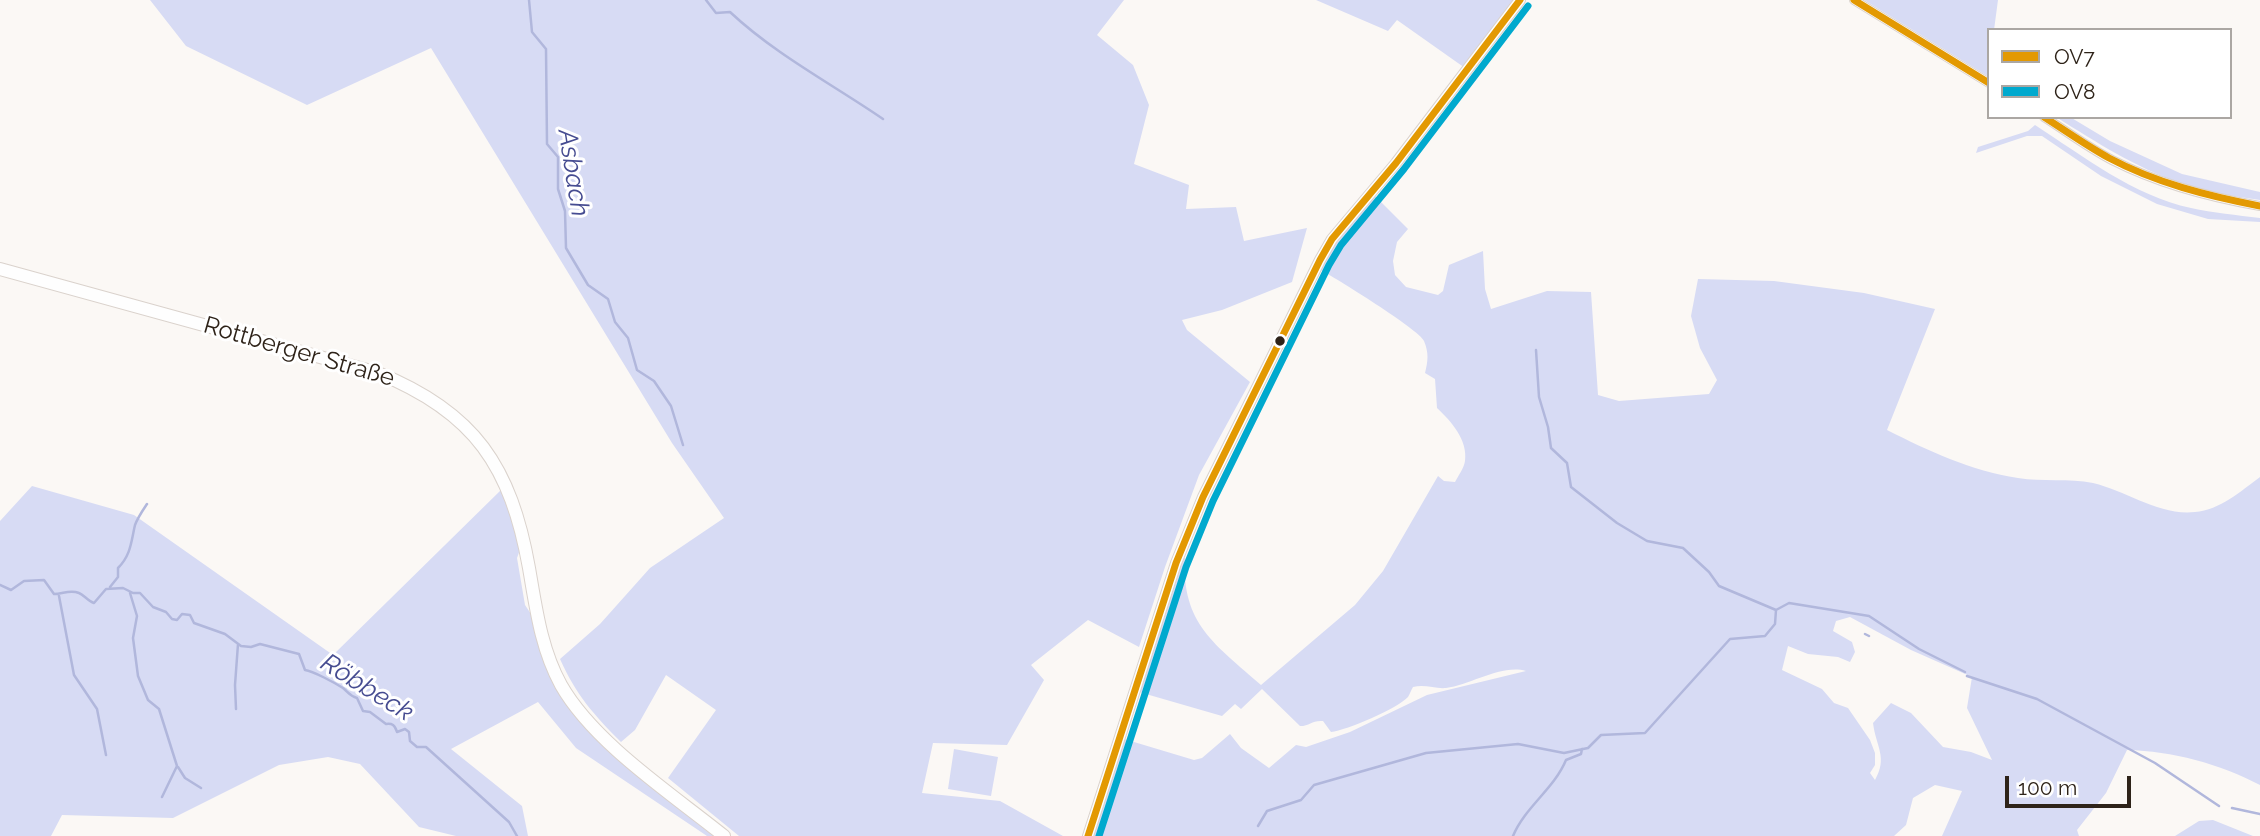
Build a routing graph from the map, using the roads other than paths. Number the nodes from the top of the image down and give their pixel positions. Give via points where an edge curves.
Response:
1 (1520, 0) edge
2 (1854, 0) edge
3 (1987, 82) edge
4 (2047, 119) edge
5 (2260, 206) edge
6 (0, 269) edge
7 (724, 836) edge
8 (1088, 836) edge

1 - 8 street via 1320,260 1185,541
2 - 3 street
4 - 5 street via 2145,176
6 - 7 main road, Rottberger Straße via 379,373 446,409 480,442 503,480 520,524 542,638 573,702 607,741

